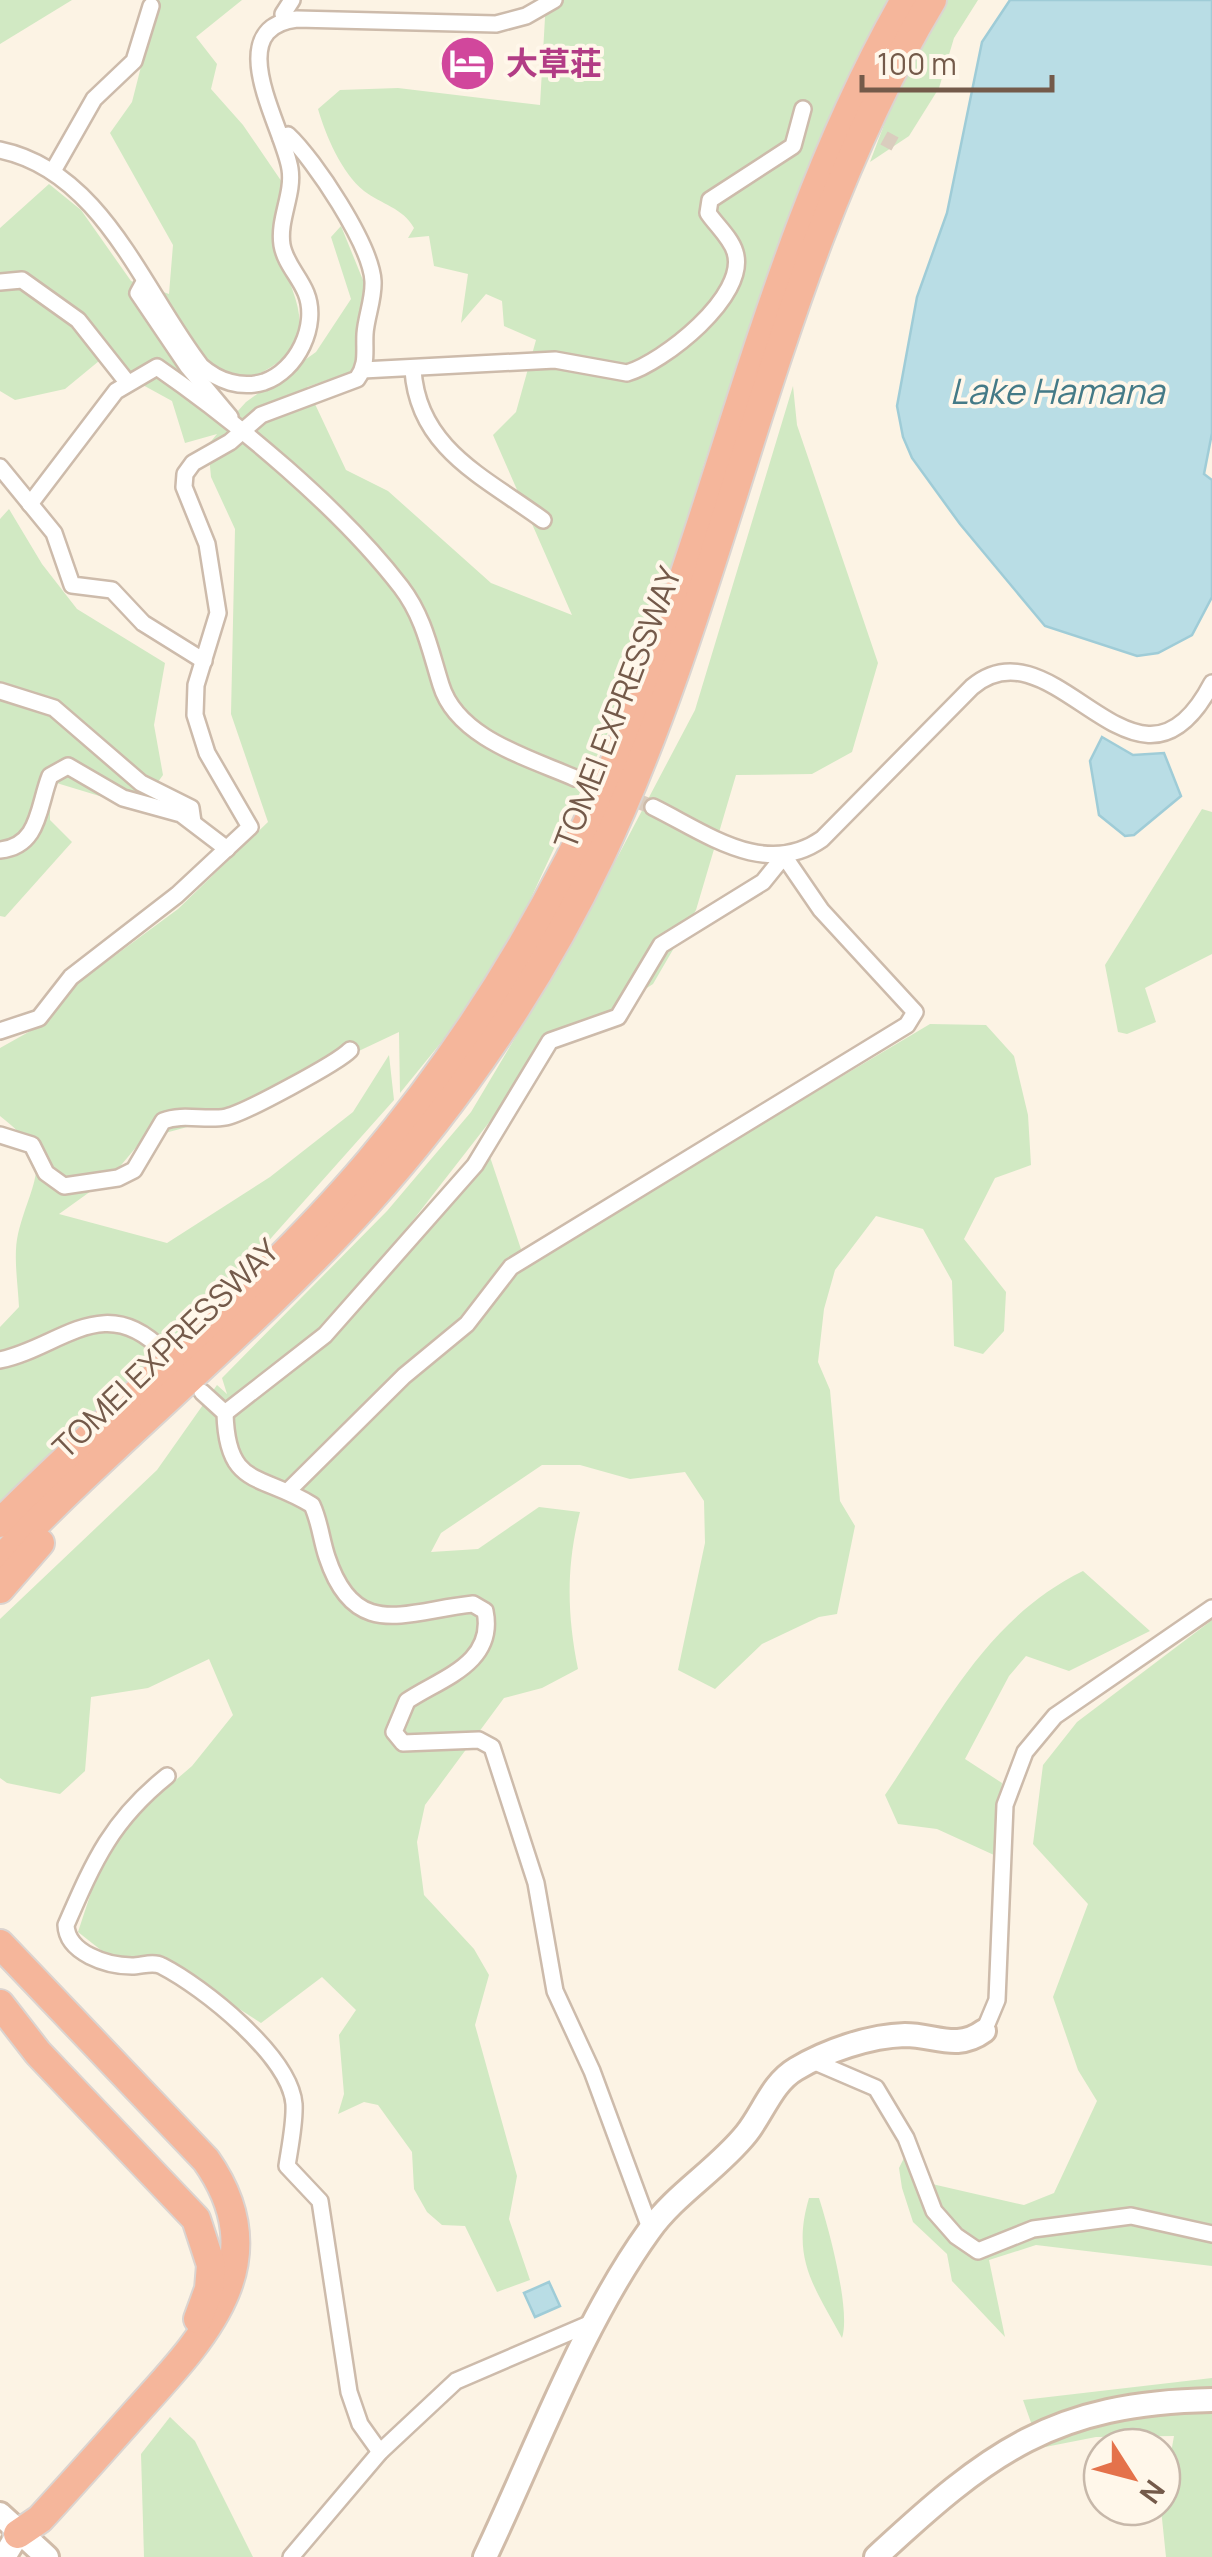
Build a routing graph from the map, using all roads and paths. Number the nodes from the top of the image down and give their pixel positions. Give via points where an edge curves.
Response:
1 (292, 0) edge
2 (554, 0) edge
3 (906, 0) edge
4 (932, 0) edge
5 (151, 6) dead end
6 (285, 21) junction
7 (803, 109) dead end
8 (280, 138) junction
9 (0, 150) edge
10 (53, 171) junction
11 (0, 282) edge
12 (144, 282) junction
13 (364, 370) junction
14 (413, 370) junction
15 (127, 382) junction
16 (240, 433) junction
17 (0, 467) edge
18 (30, 504) junction
19 (543, 520) dead end
20 (204, 661) junction
21 (1212, 684) edge
22 (0, 690) edge
23 (575, 778) tunnel mouth
24 (653, 808) tunnel mouth
25 (193, 822) junction
26 (227, 849) junction
27 (0, 850) edge
28 (784, 856) junction
29 (0, 1030) edge
30 (350, 1050) dead end
31 (0, 1134) edge
32 (163, 1351) dead end
33 (0, 1360) edge
34 (200, 1379) junction
35 (225, 1413) junction
36 (289, 1490) junction
37 (0, 1524) edge
38 (0, 1560) edge
39 (0, 1589) edge
40 (1212, 1608) edge
41 (167, 1776) dead end
42 (0, 1944) edge
43 (0, 2004) edge
44 (984, 2031) joint
45 (813, 2061) junction
46 (650, 2228) junction
47 (1212, 2234) edge
48 (596, 2321) junction
49 (1212, 2400) edge
50 (380, 2452) junction
51 (5, 2528) edge
52 (48, 2557) edge
53 (291, 2557) edge
54 (485, 2557) edge
55 (876, 2557) edge

1 - 6 street
2 - 6 street via 496,24
3 - 37 highway, TOMEI EXPRESSWAY via 816,186 630,723 532,928 486,1004 368,1162 252,1284
4 - 34 highway, TOMEI EXPRESSWAY via 890,75 833,204 673,679 599,860 549,952 430,1128
5 - 10 street via 134,61 94,98
6 - 8 street via 263,40 258,66
7 - 14 street via 793,146 710,200 708,213 736,262 717,306 684,344 628,373 555,360
8 - 12 street via 291,174 282,242 308,306 304,342 289,366 256,384 217,378 194,358
8 - 13 street via 288,136 322,175 371,271
9 - 10 street
10 - 12 street via 94,210
11 - 15 street via 22,280 70,313
12 - 16 street via 138,293
13 - 14 street
13 - 16 street via 353,382 261,414
14 - 19 street via 437,441
15 - 16 street via 157,368
15 - 18 street
16 - 20 street via 193,463 184,480 218,603
16 - 23 street via 297,480 401,588 423,624 446,698 460,718
17 - 18 street
18 - 20 street via 54,533 72,584 112,590 143,623
20 - 26 street via 194,695 196,724 250,822
21 - 28 street via 1184,725 1155,736 1126,730 1030,674 995,673 972,687 822,839
22 - 25 street via 54,708 141,783 192,808
24 - 28 street via 740,850
25 - 26 street
25 - 27 street via 124,798 68,766 50,776 29,838
26 - 29 street via 70,977 39,1018
28 - 35 street via 763,882 661,946 618,1017 550,1041 475,1165 325,1335
28 - 36 street via 821,910 915,1012 907,1024 510,1267 468,1324 404,1376
30 - 31 street via 240,1114 163,1120 140,1164 118,1178 64,1186 46,1173 32,1145
32 - 33 street via 140,1331 84,1325
34 - 35 street
34 - 38 highway, TOMEI EXPRESSWAY
34 - 39 highway
35 - 36 street via 226,1446 242,1471
36 - 46 street via 312,1505 328,1560 349,1600 364,1612 386,1618 472,1604 485,1611 480,1646 461,1672 406,1701 394,1732 403,1743 417,1745 479,1740 492,1746 536,1883 555,1991
40 - 44 street via 1055,1716 1025,1752 1005,1805 997,2000
41 - 50 street via 113,1828 66,1925 66,1938 107,1961 158,1964 229,2012 288,2082 294,2103 288,2166 320,2201 349,2392
42 - 51 highway via 206,2160 228,2200 235,2245 228,2290 206,2331 40,2519
43 - 51 highway via 38,2053 189,2209 210,2265 206,2301 186,2338 32,2511
44 - 45 street via 962,2044 904,2035 868,2040
45 - 46 street via 782,2079 747,2133
45 - 47 street via 876,2088 906,2138 934,2211 978,2251 1033,2229 1131,2216
46 - 48 street
48 - 50 street via 456,2381
48 - 54 street
49 - 55 street via 1121,2406 1043,2430 958,2486
50 - 53 street
51 - 52 street

